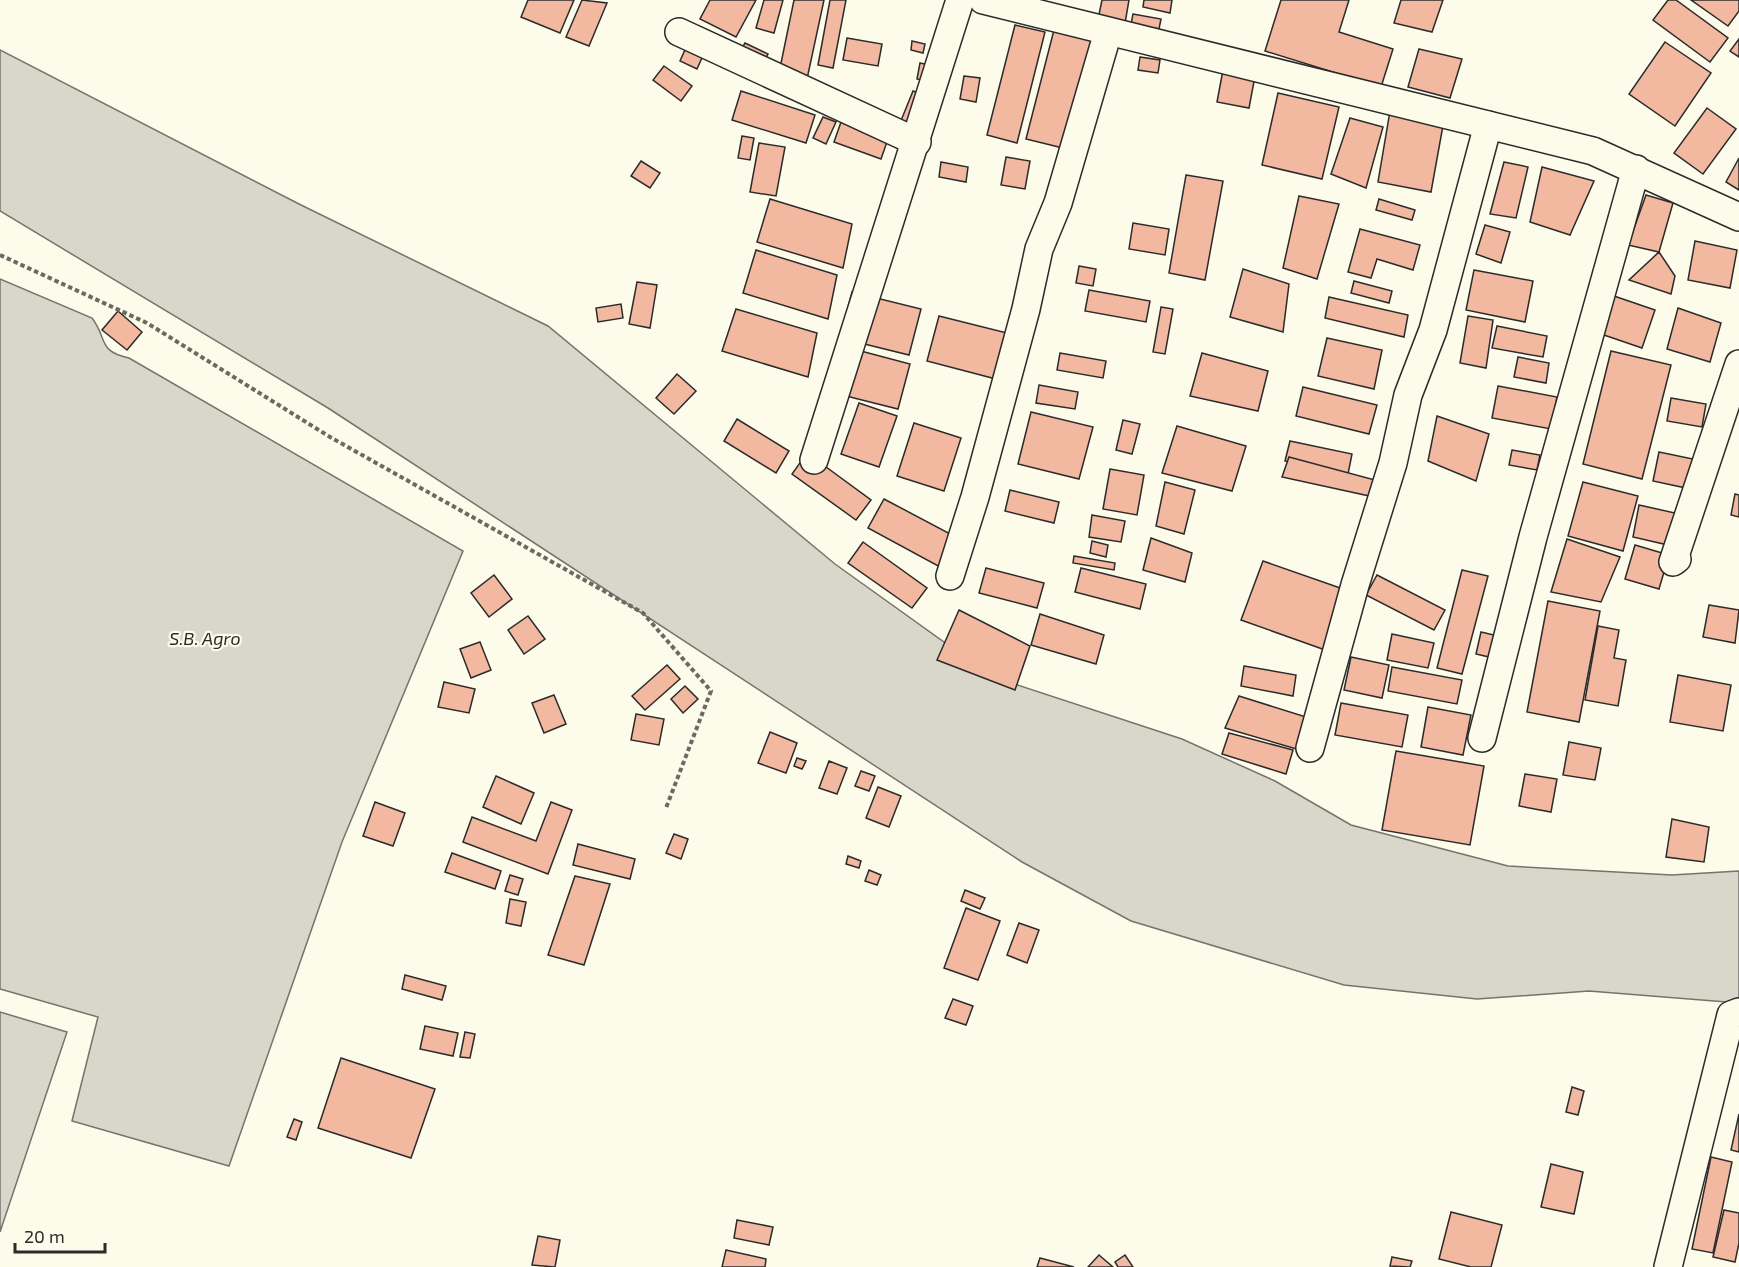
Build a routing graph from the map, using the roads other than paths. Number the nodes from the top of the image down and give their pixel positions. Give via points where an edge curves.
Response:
1 (960, 0) edge
2 (983, 0) edge
3 (679, 32) dead end
4 (1108, 32) junction
5 (1488, 125) junction
6 (917, 142) junction
7 (1636, 169) junction
8 (1739, 217) edge
9 (1739, 364) edge
10 (814, 460) dead end
11 (1677, 560) dead end
12 (950, 576) dead end
13 (1482, 738) dead end
14 (1310, 748) dead end
15 (1739, 1012) edge
16 (1668, 1267) edge

1 - 6 street
2 - 4 street
3 - 6 street
4 - 5 street
4 - 12 street via 1058,203 1039,249 975,497
5 - 7 street via 1593,151
5 - 14 street via 1433,330 1408,395 1393,463
6 - 10 street
7 - 8 street
7 - 13 street via 1533,537
9 - 11 street via 1673,562
15 - 16 street via 1731,1015

